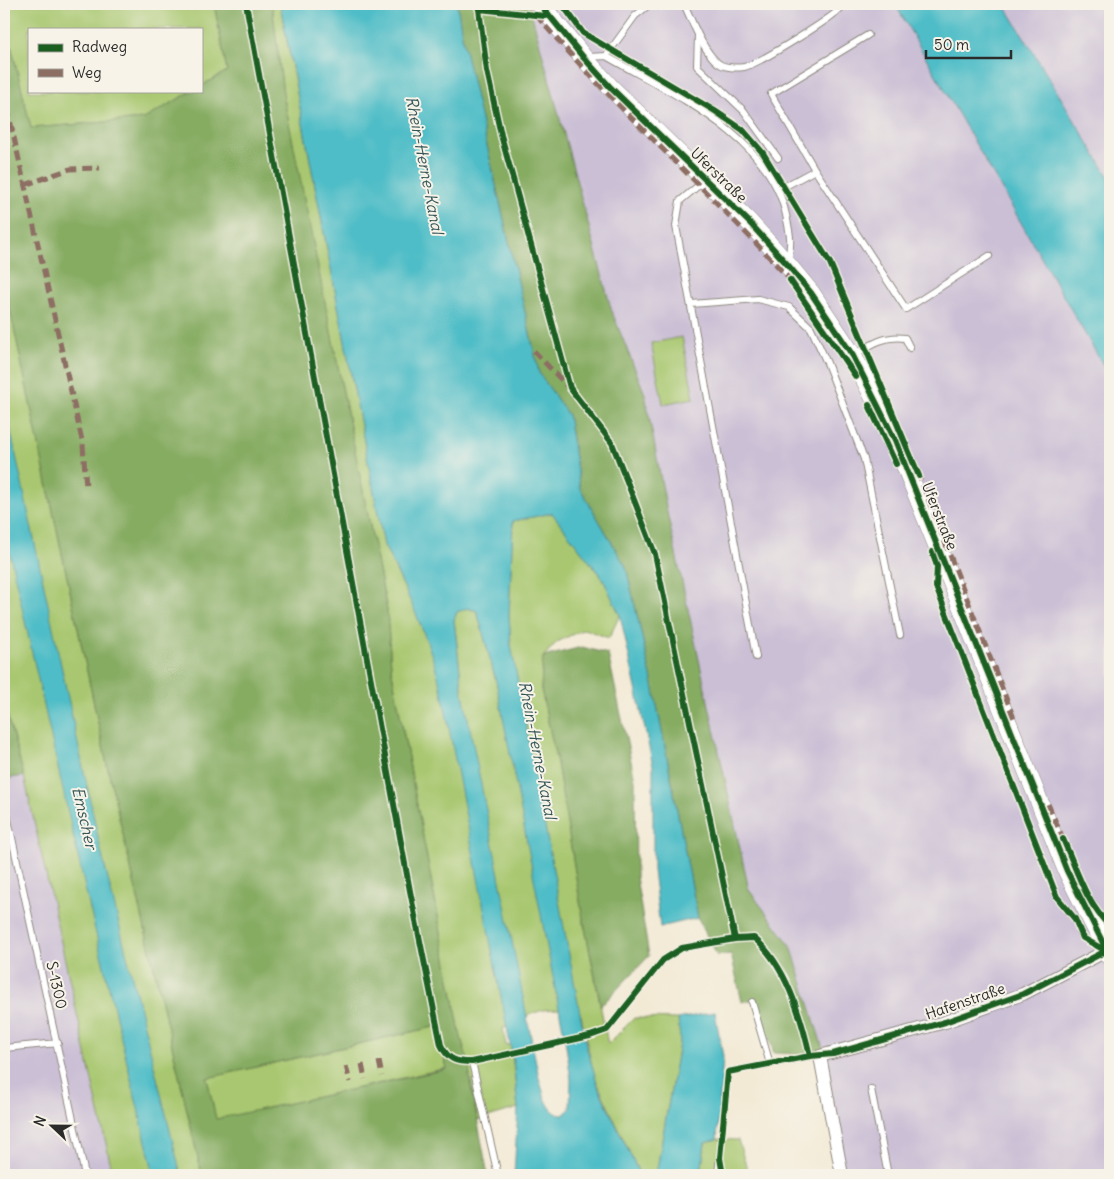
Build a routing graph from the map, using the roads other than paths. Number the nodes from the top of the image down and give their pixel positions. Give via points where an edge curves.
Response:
1 (246, 4) edge
2 (540, 4) edge
3 (650, 4) edge
4 (684, 4) edge
5 (844, 4) edge
6 (868, 35) dead end
7 (698, 36) junction
8 (606, 56) junction
9 (583, 57) junction
10 (778, 158) dead end
11 (815, 170) junction
12 (706, 179) junction
13 (778, 190) junction
14 (989, 256) dead end
15 (787, 264) junction
16 (691, 304) junction
17 (910, 348) dead end
18 (853, 356) junction
19 (900, 635) dead end
20 (756, 657) dead end
21 (4, 801) edge
22 (1109, 952) edge
23 (752, 1002) dead end
24 (58, 1043) junction
25 (4, 1048) edge
26 (815, 1056) junction
27 (472, 1062) junction
28 (770, 1064) junction
29 (871, 1089) dead end
30 (85, 1175) edge
31 (498, 1175) edge
32 (718, 1175) edge
33 (842, 1175) edge
34 (888, 1175) edge

1 - 27 lane via 441,1044 450,1060
2 - 9 main road, Uferstraße
3 - 8 lane via 635,16
4 - 7 lane
5 - 7 lane via 824,22 745,67 726,67 718,63
6 - 11 lane via 771,94
7 - 10 lane via 698,66 744,111
8 - 9 lane
8 - 13 lane via 714,119 737,136 757,158
9 - 12 main road, Uferstraße
11 - 13 lane
11 - 14 lane via 906,309
12 - 15 main road, Uferstraße
12 - 16 lane via 680,201 677,212 676,226
13 - 15 lane via 784,202 792,241
15 - 18 main road, Uferstraße via 811,292
16 - 19 lane via 758,299 789,307 810,328 864,459
16 - 20 lane
17 - 18 lane via 905,338 888,338
18 - 22 main road, Uferstraße via 895,440 1067,871
21 - 24 lane, S-1300
22 - 26 street, Hafenstraße via 1023,994 946,1022
23 - 28 lane
24 - 25 lane
24 - 30 lane, S-1300
26 - 27 lane via 784,974 767,948 754,938 735,938 682,948 663,960 606,1030
26 - 28 lane
26 - 33 street
27 - 31 lane
28 - 32 lane via 728,1072
29 - 34 lane

